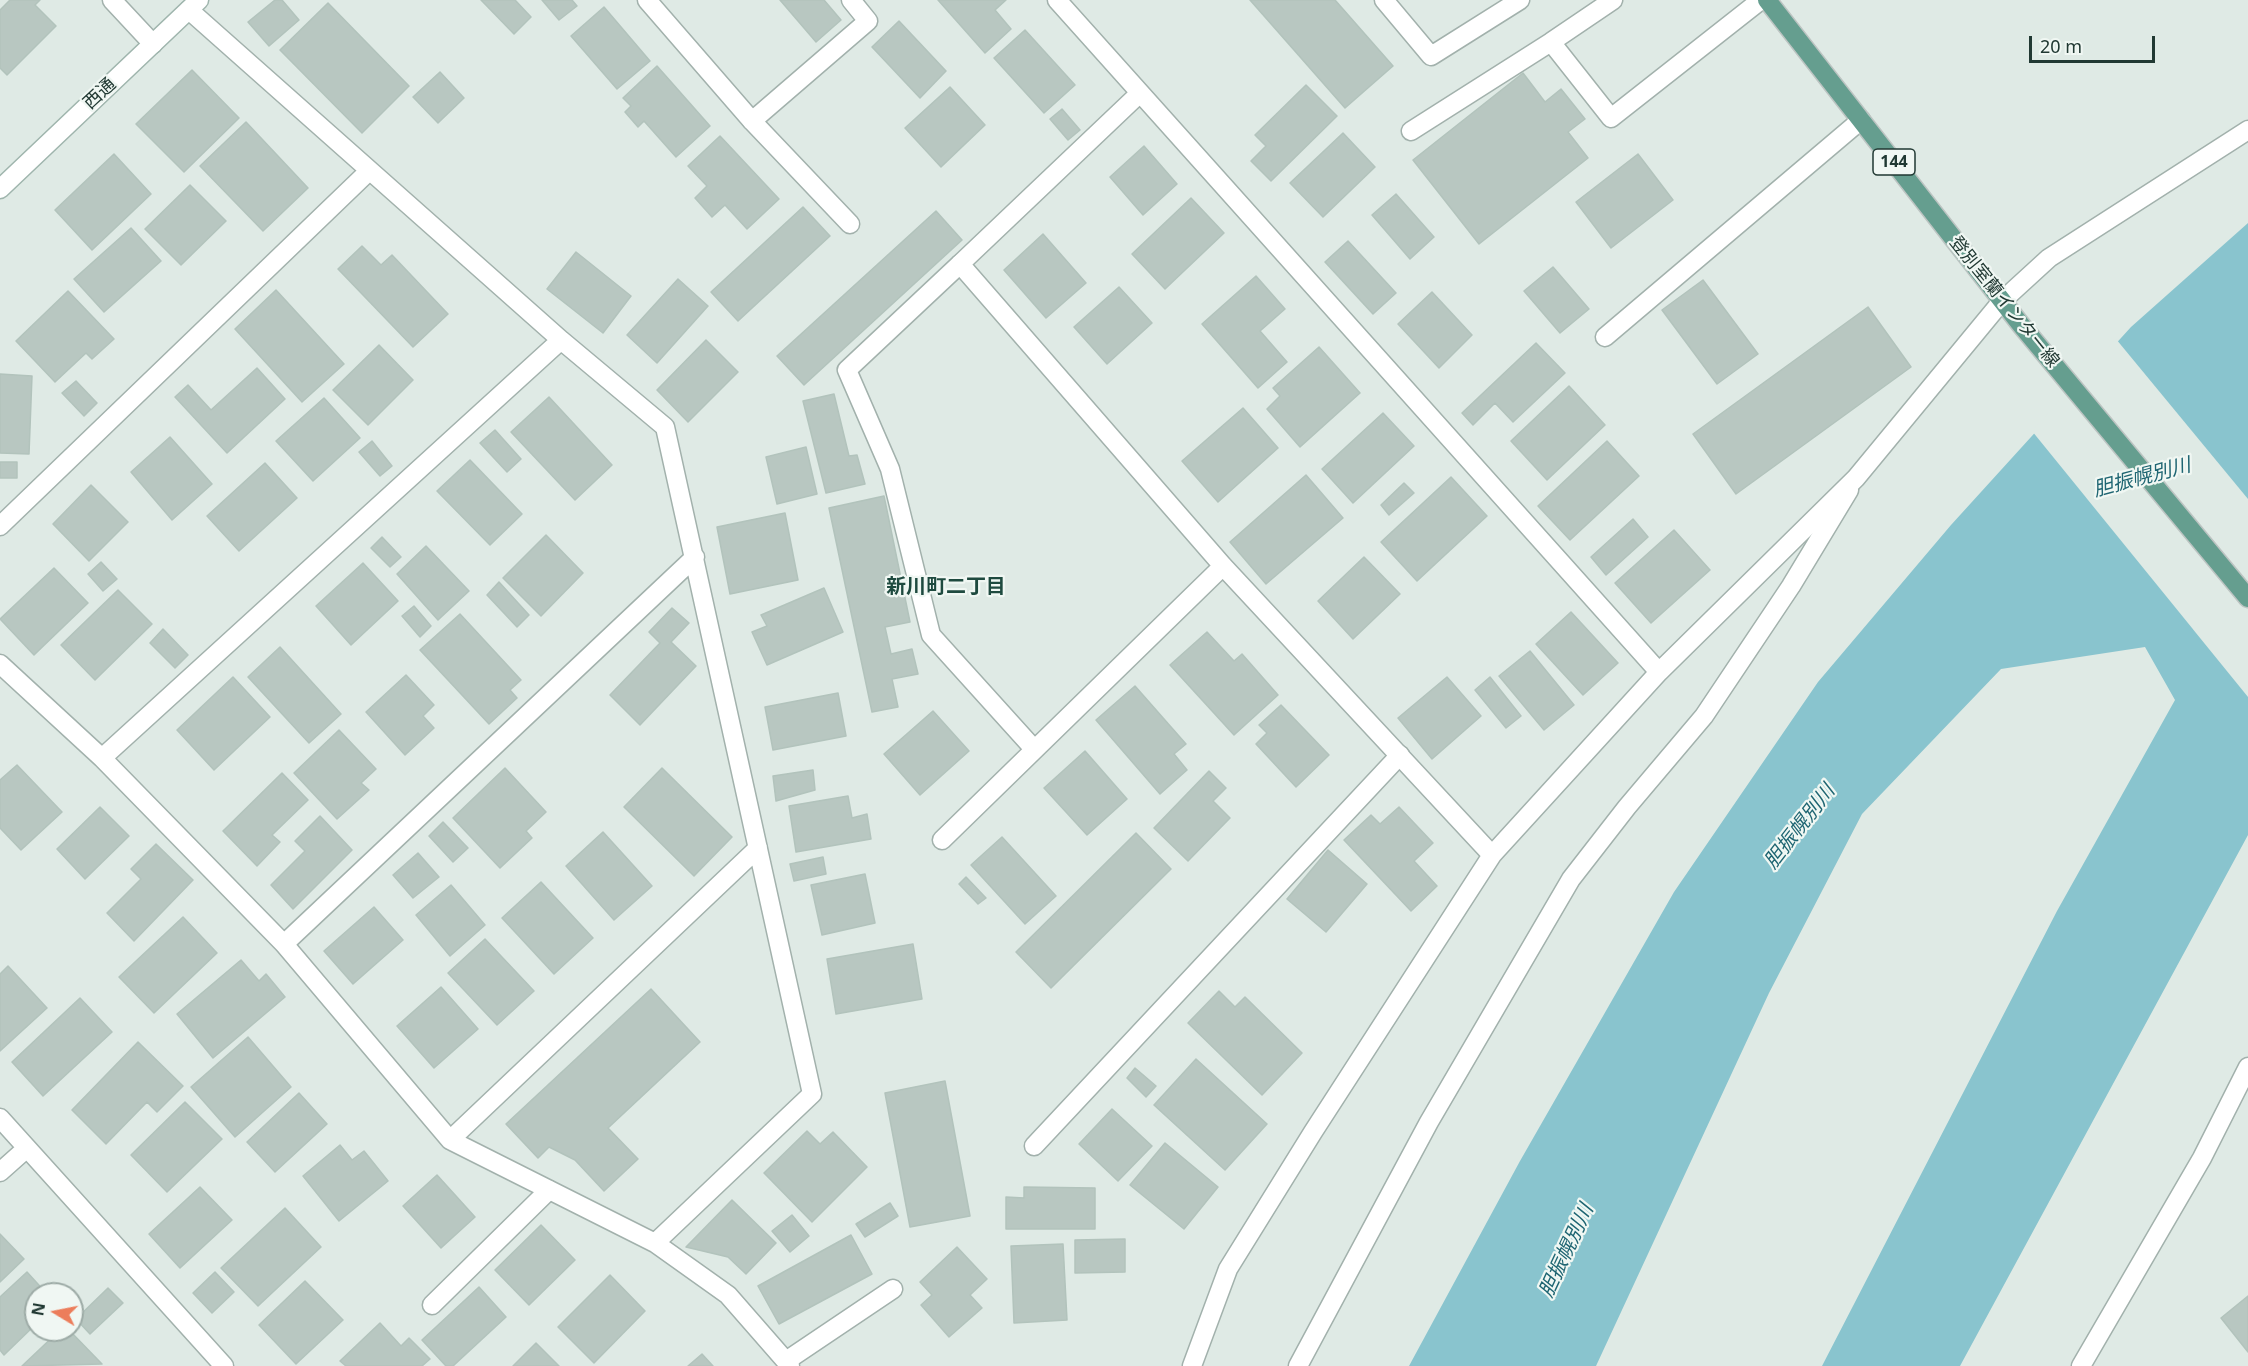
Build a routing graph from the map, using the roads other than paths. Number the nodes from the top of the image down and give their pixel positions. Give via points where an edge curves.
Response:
1 (112, 0) edge
2 (647, 0) edge
3 (850, 0) edge
4 (1057, 0) edge
5 (1384, 0) edge
6 (1520, 0) edge
7 (1613, 0) edge
8 (1761, 0) edge
9 (1767, 0) edge
10 (194, 5) edge
11 (1551, 42) junction
12 (153, 44) junction
13 (1140, 93) junction
14 (1861, 120) junction
15 (752, 121) junction
16 (2248, 130) edge
17 (1411, 131) dead end
18 (369, 171) junction
19 (0, 189) edge
20 (850, 224) dead end
21 (960, 264) junction
22 (2002, 301) junction
23 (1605, 337) dead end
24 (561, 340) junction
25 (1856, 478) junction
26 (0, 525) edge
27 (695, 557) junction
28 (1223, 566) junction
29 (2248, 598) edge
30 (0, 664) edge
31 (1659, 672) junction
32 (1034, 749) junction
33 (1400, 755) junction
34 (102, 758) junction
35 (942, 840) dead end
36 (758, 848) junction
37 (1492, 855) junction
38 (284, 944) junction
39 (2248, 1067) edge
40 (0, 1118) edge
41 (450, 1140) junction
42 (1034, 1146) dead end
43 (27, 1148) junction
44 (0, 1172) edge
45 (549, 1190) junction
46 (655, 1243) junction
47 (893, 1289) dead end
48 (432, 1305) dead end
49 (788, 1363) edge
50 (224, 1366) edge
51 (1192, 1366) edge
52 (1298, 1366) edge
53 (2081, 1366) edge

1 - 12 street
2 - 15 street
3 - 15 street via 868,21
4 - 13 street
5 - 6 street via 1431,56
7 - 11 street
8 - 11 street via 1611,118
9 - 14 main road, 登別室蘭インター線 / 144
10 - 12 street, 西通
10 - 18 street
11 - 17 street
12 - 19 street, 西通
13 - 21 street
13 - 31 street
14 - 22 main road, 登別室蘭インター線 / 144
14 - 23 street
15 - 20 street
16 - 22 street via 2049,258
18 - 24 street
18 - 26 street
21 - 28 street
21 - 32 street via 847,370 890,469 931,635
22 - 25 street
22 - 29 main road, 登別室蘭インター線 / 144
24 - 27 street via 665,427
24 - 34 street
25 - 31 street
25 - 52 street via 1791,586 1704,716 1571,879 1429,1122
27 - 36 street
27 - 38 street
28 - 32 street
28 - 33 street
30 - 34 street
31 - 37 street
32 - 35 street
33 - 37 street
33 - 42 street
34 - 38 street
36 - 41 street
36 - 46 street via 812,1094
37 - 51 street via 1228,1269
38 - 41 street
39 - 53 street via 2202,1158
40 - 43 street
41 - 45 street
43 - 44 street
43 - 50 street
45 - 46 street
45 - 48 street
46 - 49 street via 728,1295
47 - 49 street

